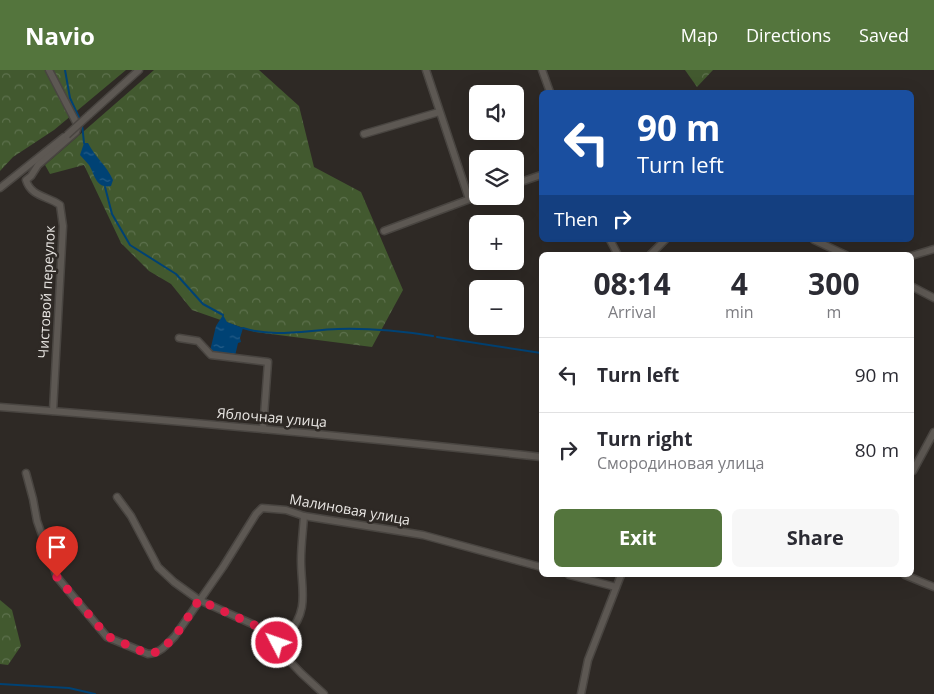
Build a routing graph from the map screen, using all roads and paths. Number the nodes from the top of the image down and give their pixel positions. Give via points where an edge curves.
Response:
1 (49, 70) edge
2 (139, 70) edge
3 (426, 70) edge
4 (542, 70) edge
5 (549, 90) edge
6 (439, 112) junction
7 (364, 134) dead end
8 (539, 176) edge
9 (524, 181) edge
10 (0, 188) edge
11 (469, 199) joint
12 (384, 231) dead end
13 (663, 242) edge
14 (818, 242) edge
15 (934, 249) edge
16 (653, 252) edge
17 (840, 252) edge
18 (914, 255) edge
19 (914, 288) edge
20 (934, 298) edge
21 (179, 338) dead end
22 (0, 407) edge
23 (53, 411) junction
24 (263, 430) junction
25 (934, 432) edge
26 (539, 457) edge
27 (914, 469) edge
28 (26, 473) dead end
29 (117, 497) dead end
30 (304, 516) junction
31 (539, 567) edge
32 (577, 577) edge
33 (620, 577) edge
34 (910, 577) edge
35 (616, 587) junction
36 (934, 587) edge
37 (199, 600) junction
38 (272, 633) junction
39 (324, 694) edge
40 (581, 694) edge

1 - 23 street, Чистовой переулок via 78,126 76,132 38,165 26,180 33,192 55,201 62,212
2 - 10 street, bridge via 67,135
3 - 6 street
4 - 5 street
6 - 7 street
6 - 11 street
8 - 9 street
11 - 12 street
13 - 16 street
14 - 17 street
15 - 18 street
19 - 20 street
21 - 24 street via 198,341 211,355 268,362
22 - 23 street, Яблочная улица
23 - 24 street, Яблочная улица
24 - 26 street, Яблочная улица
25 - 27 street
28 - 37 street via 37,521 57,577 107,636 154,654 175,636
29 - 37 street via 158,567
30 - 31 street, Малиновая улица via 423,535
30 - 37 street, Малиновая улица via 286,510 262,508
30 - 38 street via 301,559 304,600 296,625 288,634
32 - 35 street
33 - 35 street
34 - 36 street
35 - 40 street via 588,660
37 - 38 street
38 - 39 street via 281,652

